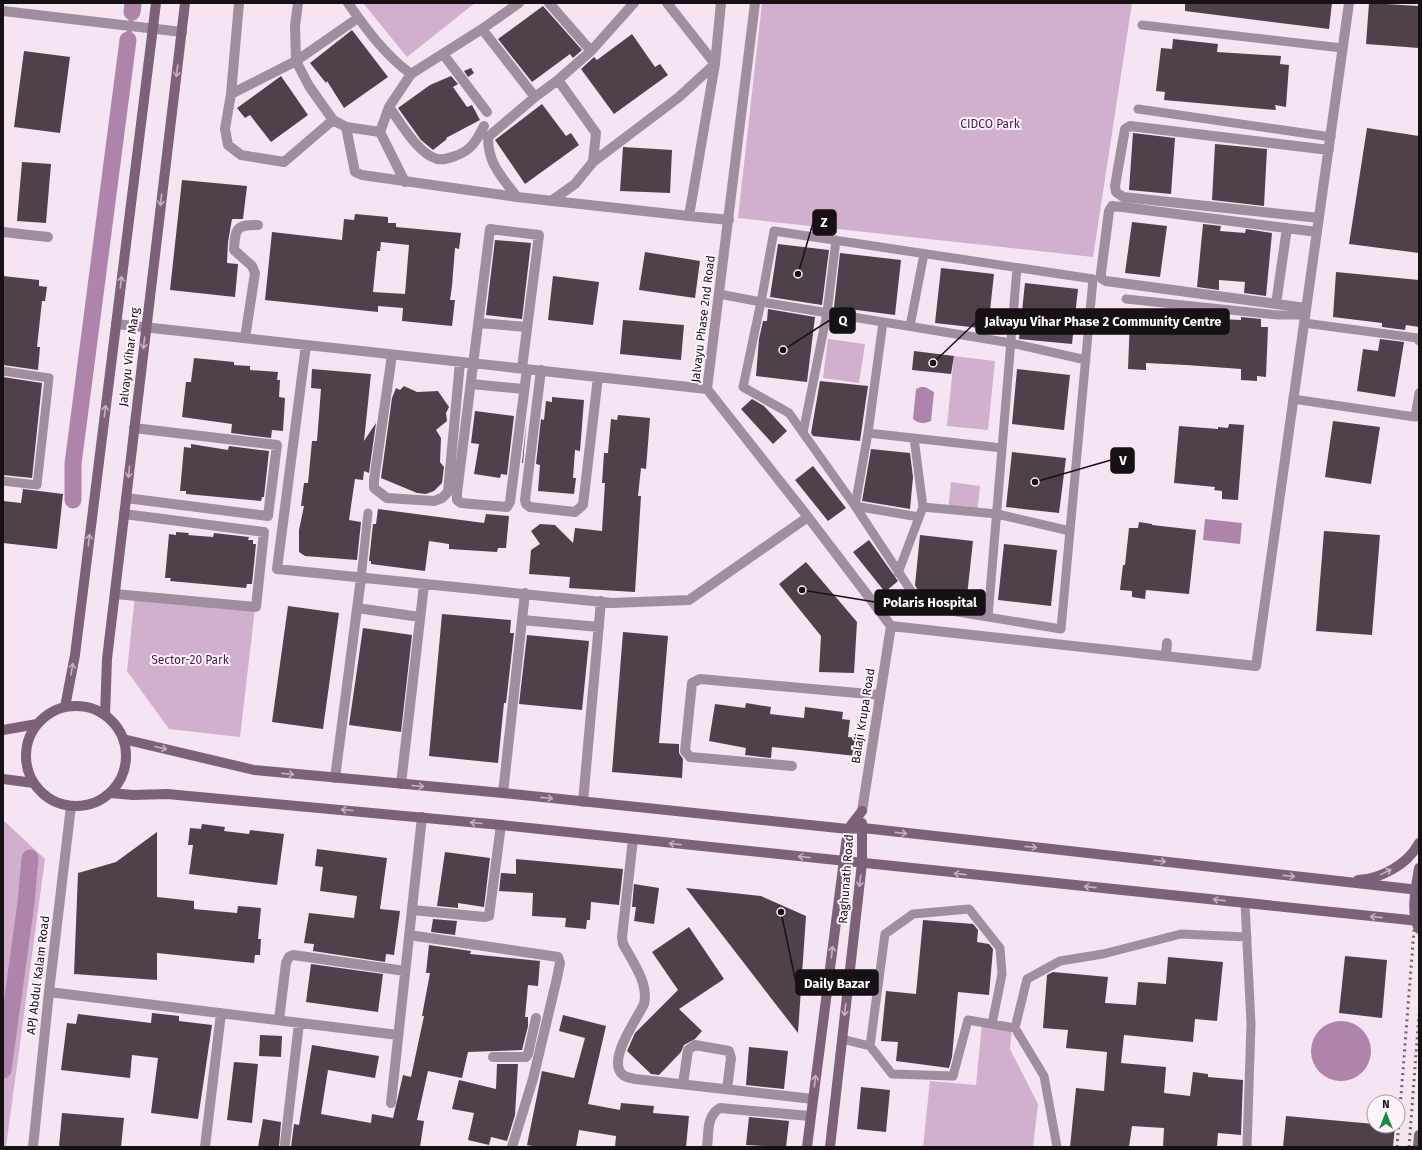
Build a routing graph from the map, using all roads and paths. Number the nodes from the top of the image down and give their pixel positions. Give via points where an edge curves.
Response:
1 (156, 3) edge
2 (185, 3) edge
3 (239, 3) edge
4 (298, 3) edge
5 (348, 3) edge
6 (519, 3) edge
7 (549, 3) edge
8 (634, 3) edge
9 (668, 3) edge
10 (721, 3) edge
11 (755, 3) edge
12 (1349, 3) edge
13 (3, 11) edge
14 (358, 18) junction
15 (1142, 25) dead end
16 (153, 29) junction
17 (482, 29) junction
18 (182, 32) junction
19 (1342, 48) junction
20 (591, 51) junction
21 (443, 54) junction
22 (296, 60) junction
23 (715, 64) junction
24 (410, 74) junction
25 (558, 80) junction
26 (231, 94) junction
27 (534, 97) junction
28 (389, 107) junction
29 (1138, 110) dead end
30 (488, 112) dead end
31 (333, 120) junction
32 (484, 126) dead end
33 (346, 127) junction
34 (380, 132) junction
35 (1331, 137) junction
36 (1329, 150) junction
37 (593, 162) junction
38 (405, 182) junction
39 (517, 197) junction
40 (551, 201) junction
41 (689, 216) junction
42 (1319, 218) junction
43 (729, 220) junction
44 (258, 225) dead end
45 (1287, 228) junction
46 (3, 232) edge
47 (1317, 232) junction
48 (48, 237) dead end
49 (836, 240) junction
50 (924, 254) junction
51 (1018, 268) junction
52 (719, 294) junction
53 (1126, 299) dead end
54 (760, 302) junction
55 (1276, 304) junction
56 (827, 313) junction
57 (1305, 315) junction
58 (883, 322) junction
59 (478, 323) junction
60 (116, 324) junction
61 (910, 326) junction
62 (145, 327) junction
63 (527, 327) junction
64 (245, 338) junction
65 (1419, 341) edge
66 (1011, 343) junction
67 (306, 345) junction
68 (392, 355) junction
69 (1086, 360) junction
70 (460, 362) junction
71 (473, 363) junction
72 (524, 368) junction
73 (541, 370) junction
74 (3, 372) edge
75 (598, 377) junction
76 (471, 384) junction
77 (524, 388) junction
78 (707, 389) junction
79 (1419, 393) edge
80 (1293, 399) junction
81 (134, 428) junction
82 (803, 433) junction
83 (868, 433) junction
84 (914, 438) junction
85 (1002, 448) junction
86 (3, 481) edge
87 (126, 498) junction
88 (855, 506) junction
89 (923, 507) junction
90 (368, 513) dead end
91 (124, 514) junction
92 (997, 514) junction
93 (808, 516) junction
94 (919, 517) junction
95 (1070, 531) junction
96 (898, 573) junction
97 (361, 578) junction
98 (424, 584) junction
99 (525, 593) junction
100 (115, 594) junction
101 (601, 602) junction
102 (357, 608) junction
103 (420, 616) junction
104 (988, 617) junction
105 (522, 620) junction
106 (891, 626) junction
107 (599, 627) junction
108 (1167, 643) dead end
109 (1166, 656) junction
110 (880, 695) junction
111 (65, 707) junction
112 (105, 715) junction
113 (37, 724) junction
114 (3, 730) edge
115 (123, 739) junction
116 (792, 766) dead end
117 (335, 778) junction
118 (3, 779) edge
119 (34, 783) junction
120 (401, 784) junction
121 (110, 793) junction
122 (503, 793) junction
123 (583, 802) junction
124 (71, 806) junction
125 (862, 811) junction
126 (422, 817) junction
127 (501, 825) junction
128 (862, 828) junction
129 (848, 829) junction
130 (633, 839) junction
131 (1419, 843) edge
132 (843, 861) junction
133 (862, 863) junction
134 (1419, 868) edge
135 (1334, 881) junction
136 (1417, 890) edge
137 (1245, 903) junction
138 (412, 910) junction
139 (1418, 924) edge
140 (409, 935) junction
141 (1247, 937) junction
142 (405, 971) junction
143 (49, 992) junction
144 (221, 1013) junction
145 (279, 1020) junction
146 (547, 1020) junction
147 (299, 1022) junction
148 (992, 1024) junction
149 (1015, 1028) junction
150 (398, 1035) junction
151 (842, 1040) junction
152 (530, 1044) junction
153 (541, 1046) junction
154 (870, 1046) junction
155 (493, 1058) dead end
156 (683, 1084) junction
157 (727, 1090) junction
158 (813, 1099) junction
159 (391, 1103) dead end
160 (810, 1116) junction
161 (1419, 1135) edge
162 (285, 1144) dead end
163 (33, 1147) edge
164 (205, 1147) edge
165 (512, 1147) edge
166 (707, 1147) edge
167 (807, 1147) edge
168 (830, 1147) edge
169 (1057, 1147) edge
170 (1247, 1147) edge
171 (1418, 1147) edge

1 - 16 main road, Jalvayu Vihar Marg
2 - 18 main road, Jalvayu Vihar Marg
3 - 26 street
4 - 22 street via 295,26
5 - 14 street
6 - 17 street
7 - 20 street
8 - 20 street
9 - 23 street
10 - 23 street
11 - 43 street, Jalvayu Phase 2nd Road
12 - 19 street
13 - 16 street
14 - 22 street
14 - 24 street via 397,64
15 - 19 lane
16 - 18 street
60 -> 16 main road, Jalvayu Vihar Marg
17 - 21 street
17 - 27 street
18 -> 62 main road, Jalvayu Vihar Marg
19 - 35 street
20 - 25 street
21 - 24 street
21 - 30 street
22 - 26 street
22 - 31 street via 309,86
23 - 37 street via 680,97
23 - 41 street
24 - 28 street
25 - 27 street
25 - 37 street via 596,133
26 - 31 street via 225,129 228,145 241,155 284,162
27 - 39 street via 488,137 488,151 493,165
28 - 32 street via 413,140 437,159 460,154 472,147
28 - 34 street
29 - 35 lane
31 - 33 street
33 - 34 street
33 - 38 street via 355,172
34 - 38 street
35 - 36 street
36 - 42 street
36 - 42 street via 1130,126 1125,129 1115,186 1116,192 1123,197
37 - 40 street via 575,184
38 - 39 street
39 - 40 street
40 - 41 street
41 - 43 street
42 - 47 street
43 - 52 street, Jalvayu Phase 2nd Road
44 - 64 street via 245,224 235,234 234,250 252,266 255,273
45 - 47 street
45 - 55 street
45 - 55 street via 1122,206 1112,206 1109,211 1101,273 1101,278 1106,281
46 - 48 street
47 - 57 street
49 - 50 lane
49 - 54 lane via 774,231
49 - 56 lane
50 - 51 lane
50 - 61 lane
51 - 66 lane
51 - 69 lane via 1093,279
52 - 54 lane
52 - 78 street, Jalvayu Phase 2nd Road
53 - 57 lane via 1278,315
54 - 56 lane
54 - 82 lane via 743,387 789,413
55 - 57 street
56 - 58 lane
56 - 82 lane
57 - 65 lane via 1417,338
57 - 80 street
58 - 61 lane
58 - 83 lane
59 - 63 street
59 - 63 street via 490,229 539,235
59 - 71 street
60 - 62 street
111 -> 60 main road, Jalvayu Vihar Marg via 75,655
61 - 66 lane
62 - 64 street
62 -> 81 main road, Jalvayu Vihar Marg
63 - 72 street
64 - 67 street
66 - 69 lane
66 - 85 lane
67 - 68 street
67 - 97 street via 276,569
68 - 70 street
68 - 70 street via 374,480 374,488 387,498 434,501 448,492
69 - 95 lane
70 - 71 street
71 - 72 street
71 - 76 street
72 - 73 street
72 - 77 street
73 - 75 street
73 - 75 street via 525,500 530,507 575,512 583,505
74 - 86 lane via 49,378 37,485
75 - 78 street
76 - 77 street
76 - 77 street via 457,500 500,507 507,507 510,502
78 - 93 street, Jalvayu Phase 2nd Road
79 - 80 lane via 1415,416
80 - 109 street via 1256,666
81 -> 87 main road, Jalvayu Vihar Marg
81 - 87 street via 276,445 268,516
82 - 88 lane
83 - 84 lane
83 - 88 lane
84 - 85 lane
84 - 89 lane
85 - 92 lane
87 - 91 main road, Jalvayu Vihar Marg
88 - 94 lane
88 - 96 lane
89 - 92 lane
89 - 94 lane
90 - 97 lane
91 - 100 main road, Jalvayu Vihar Marg
91 - 100 street via 264,532 256,607
92 - 95 lane
92 - 104 lane
93 - 101 street via 689,600
93 - 106 street, Jalvayu Phase 2nd Road
94 - 96 lane
95 - 104 lane via 1061,629
96 - 104 lane via 921,606
97 - 98 street
97 - 102 street
98 - 99 street
98 - 103 street
99 - 101 street
99 - 105 street
100 - 112 main road, Jalvayu Vihar Marg via 107,659
101 - 107 street
102 - 103 street
102 - 117 street
103 - 120 street
105 - 107 street
105 - 122 street
106 - 109 street
106 - 110 street, Balaji Krupa Road
107 - 123 street
108 - 109 street
110 - 116 street via 700,680 692,684 685,751 687,755
110 - 125 street, Balaji Krupa Road
111 - 112 main road via 86,707
111 - 113 main road via 49,713
112 - 115 main road via 119,730
113 - 114 main road
113 - 119 main road via 29,738 26,753 27,769
115 -> 117 main road via 254,770
115 - 121 main road via 126,753 125,768 120,781
117 - 120 main road
118 - 119 main road
119 - 124 main road via 44,794 57,802
120 -> 122 main road
121 - 124 main road via 99,801
126 -> 121 main road via 167,794
122 -> 123 main road
123 - 129 main road
124 - 143 street, APJ Abdul Kalam Road
125 - 128 main road, Raghunath Road
125 - 129 main road, Raghunath Road
127 -> 126 main road
126 - 138 street
127 - 130 main road
127 - 138 street via 489,916
128 - 129 main road
128 - 133 main road, Raghunath Road
128 -> 135 main road
129 - 132 main road, Raghunath Road
132 -> 130 main road
130 - 156 street via 622,937 623,944 645,987 646,996 620,1047 620,1070 623,1075 635,1079
135 -> 131 main road via 1364,880 1382,875 1407,859
132 - 133 main road
158 -> 132 main road, Raghunath Road
137 -> 133 main road
133 -> 151 main road, Raghunath Road
134 - 136 main road
135 - 136 main road
136 - 139 main road
139 -> 137 main road
137 - 141 lane
138 - 140 street
140 - 142 street
140 - 146 street via 558,957 560,963
141 - 149 lane via 1181,934 1103,954 1060,961 1028,979
141 - 170 lane via 1251,1024
142 - 145 street via 293,955 286,963
142 - 150 street
143 - 144 street
143 - 163 street, APJ Abdul Kalam Road
144 - 145 street
144 - 164 street
145 - 147 street
146 - 152 street via 535,1018
146 - 153 street
147 - 150 street
147 - 162 street
148 - 149 lane
148 - 154 lane via 968,1020 953,1076 892,1074
148 - 154 lane via 1002,974 1000,948 969,909 913,914 884,934
149 - 169 lane via 1044,1076
150 - 159 street
151 - 154 lane
151 - 168 main road, Raghunath Road
152 - 153 street
152 - 155 street via 528,1054 524,1058
153 - 165 street
156 - 157 street
156 - 157 street via 688,1050 695,1045 729,1051 731,1058
157 - 158 street
158 - 160 main road, Raghunath Road
160 - 166 street via 720,1108 711,1116
160 - 167 main road, Raghunath Road
161 - 171 main road

